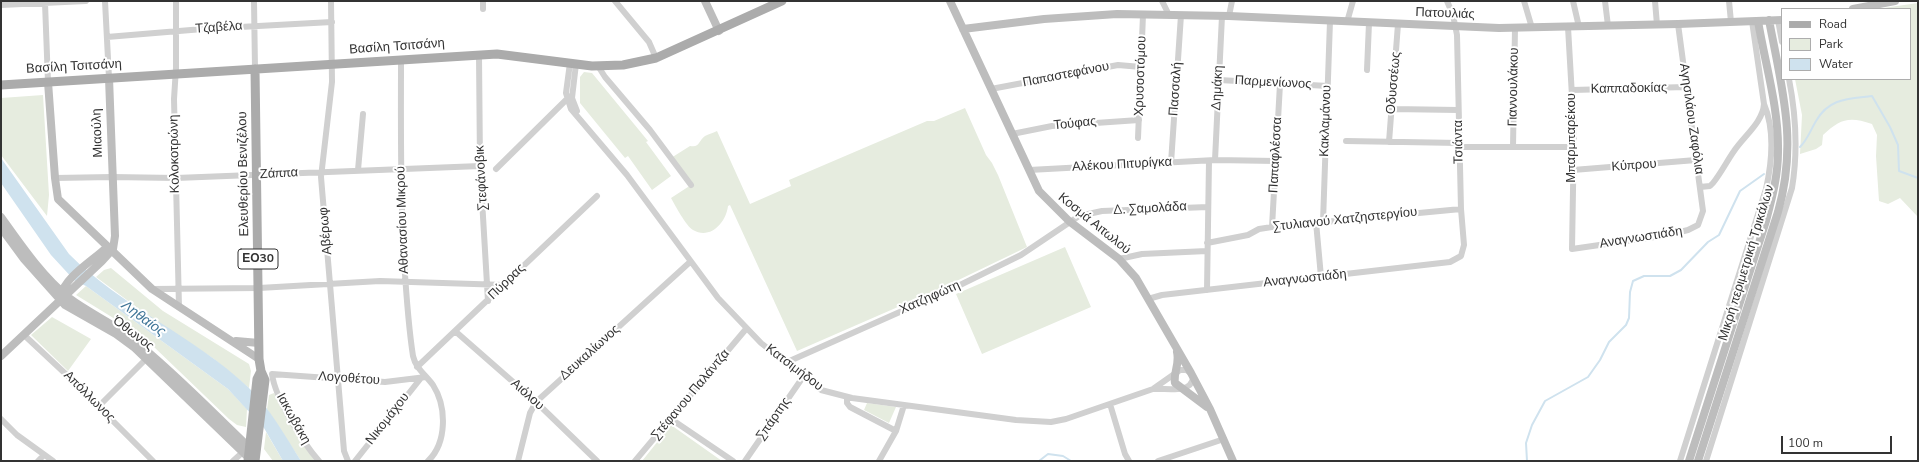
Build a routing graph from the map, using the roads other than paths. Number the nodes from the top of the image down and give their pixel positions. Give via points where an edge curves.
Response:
1 (72, 1) edge
2 (86, 1) edge
3 (105, 1) edge
4 (176, 1) edge
5 (254, 1) edge
6 (331, 1) edge
7 (483, 1) edge
8 (615, 1) edge
9 (706, 1) edge
10 (782, 1) edge
11 (950, 1) edge
12 (1162, 1) edge
13 (1232, 1) edge
14 (1353, 1) edge
15 (1447, 1) edge
16 (1524, 1) edge
17 (1573, 1) edge
18 (1605, 1) edge
19 (1655, 1) edge
20 (1729, 1) edge
21 (1895, 1) edge
22 (45, 3) junction
23 (1, 5) edge
24 (1858, 8) edge
25 (483, 9) dead end
26 (1143, 15) junction
27 (1169, 15) junction
28 (1181, 15) junction
29 (1225, 16) junction
30 (1769, 20) junction
31 (1780, 20) edge
32 (1330, 21) junction
33 (1755, 21) junction
34 (332, 22) junction
35 (1347, 22) junction
36 (1731, 22) junction
37 (1369, 23) junction
38 (1398, 24) junction
39 (1678, 24) junction
40 (255, 25) junction
41 (1657, 25) junction
42 (1456, 26) junction
43 (1608, 26) junction
44 (1568, 27) junction
45 (1579, 27) junction
46 (1515, 28) junction
47 (1532, 28) junction
48 (963, 29) junction
49 (176, 31) junction
50 (719, 31) junction
51 (1781, 31) edge
52 (107, 37) junction
53 (478, 55) junction
54 (656, 58) junction
55 (401, 60) junction
56 (573, 63) junction
57 (332, 64) junction
58 (598, 66) junction
59 (1141, 67) junction
60 (255, 69) junction
61 (1367, 70) dead end
62 (175, 74) junction
63 (109, 78) junction
64 (1219, 80) junction
65 (1789, 80) edge
66 (48, 82) junction
67 (1280, 84) junction
68 (1, 85) edge
69 (1328, 86) junction
70 (1686, 87) junction
71 (991, 89) junction
72 (1572, 90) junction
73 (567, 99) junction
74 (1764, 104) junction
75 (572, 107) junction
76 (1392, 109) junction
77 (1458, 110) junction
78 (552, 113) junction
79 (363, 114) dead end
80 (1139, 120) junction
81 (1012, 134) junction
82 (1138, 138) dead end
83 (1346, 141) dead end
84 (1389, 142) junction
85 (1459, 145) junction
86 (1513, 147) junction
87 (1574, 147) junction
88 (1696, 160) junction
89 (1212, 161) junction
90 (1276, 161) junction
91 (1171, 163) junction
92 (480, 166) junction
93 (400, 168) junction
94 (496, 169) dead end
95 (358, 170) junction
96 (1029, 170) junction
97 (1573, 170) junction
98 (320, 172) junction
99 (257, 175) junction
100 (112, 176) junction
101 (55, 178) junction
102 (176, 178) junction
103 (691, 185) dead end
104 (1700, 188) junction
105 (597, 196) dead end
106 (1208, 206) junction
107 (1461, 209) junction
108 (1702, 215) joint
109 (1, 217) edge
110 (1069, 221) junction
111 (1320, 222) junction
112 (1272, 227) junction
113 (1, 228) edge
114 (1207, 243) junction
115 (109, 249) junction
116 (1572, 249) joint
117 (1207, 251) junction
118 (1461, 256) joint
119 (1119, 259) junction
120 (690, 262) junction
121 (1321, 278) junction
122 (405, 281) junction
123 (331, 284) junction
124 (488, 284) junction
125 (505, 285) junction
126 (178, 288) junction
127 (259, 288) junction
128 (152, 289) junction
129 (1207, 290) junction
130 (65, 292) junction
131 (1148, 299) junction
132 (488, 301) junction
133 (179, 307) junction
134 (746, 329) junction
135 (455, 331) junction
136 (24, 335) junction
137 (234, 341) junction
138 (260, 342) junction
139 (1177, 348) junction
140 (1, 356) edge
141 (149, 357) junction
142 (259, 359) junction
143 (785, 363) junction
144 (417, 367) junction
145 (272, 374) joint
146 (1176, 374) junction
147 (1192, 376) junction
148 (423, 377) junction
149 (803, 377) junction
150 (338, 378) junction
151 (1182, 388) junction
152 (1153, 389) junction
153 (847, 397) junction
154 (863, 400) junction
155 (536, 402) junction
156 (1110, 404) junction
157 (904, 405) junction
158 (98, 406) junction
159 (1210, 409) junction
160 (859, 412) junction
161 (1, 419) edge
162 (671, 419) junction
163 (896, 431) junction
164 (1224, 440) junction
165 (44, 455) junction
166 (251, 456) edge
167 (38, 461) edge
168 (53, 461) edge
169 (153, 461) edge
170 (233, 461) edge
171 (319, 461) edge
172 (348, 461) edge
173 (355, 461) edge
174 (428, 461) edge
175 (518, 461) edge
176 (598, 461) edge
177 (635, 461) edge
178 (734, 461) edge
179 (745, 461) edge
180 (878, 461) edge
181 (1129, 461) edge
182 (1158, 461) edge
183 (1233, 461) edge
184 (1680, 461) edge
185 (1689, 461) edge
186 (1698, 461) edge
187 (1706, 461) edge

1 - 2 street
1 - 22 street
3 - 52 street, Μιαούλη
4 - 49 street, Κολοκοτρώνη
5 - 40 street, Ελευθερίου Βενιζέλου
6 - 34 street, Αβέρωφ
7 - 25 street
8 - 54 street via 649,42
9 - 50 street
10 - 50 main road, Βασίλη Τσιτσάνη
11 - 48 street, Κοσμά Αιτωλού
12 - 27 street
13 - 29 street, Δημάκη
14 - 35 street
15 - 42 street, Τσιάντα
16 - 47 street
17 - 45 street
18 - 43 street
19 - 41 street
20 - 36 street
21 - 24 street
22 - 23 street
22 - 66 street
26 - 27 street, Πατουλιάς
26 - 48 street, Πατουλιάς via 1073,17
26 - 59 street, Χρυσοστόμου
27 - 28 street, Πατουλιάς
28 - 29 street, Πατουλιάς
28 - 91 street, Πασσαλή
29 - 32 street, Πατουλιάς
29 - 64 street, Δημάκη
30 - 31 street, Πατουλιάς
30 - 33 street, Πατουλιάς
30 - 186 street, Μικρή περιμετρική Τρικάλων via 1787,119 1785,178 1778,212
31 - 51 street
32 - 35 street, Πατουλιάς
32 - 69 street, Κακλαμάνου
33 - 36 street, Πατουλιάς
33 - 74 street
33 - 185 street, Μικρή περιμετρική Τρικάλων via 1778,138 1775,187
34 - 40 street, Τζαβέλα
34 - 57 street, Αβέρωφ
35 - 37 street, Πατουλιάς
36 - 39 street, Πατουλιάς
37 - 38 street, Πατουλιάς
37 - 61 street
38 - 42 street, Πατουλιάς
38 - 76 street, Οδυσσέως
39 - 41 street, Πατουλιάς
39 - 70 street, Αγησιλάου Ζαφόλια
40 - 49 street, Τζαβέλα
40 - 60 street, Ελευθερίου Βενιζέλου
41 - 43 street, Πατουλιάς
42 - 46 street, Πατουλιάς
42 - 77 street, Τσιάντα
43 - 45 street, Πατουλιάς
44 - 45 street, Πατουλιάς
44 - 47 street, Πατουλιάς
44 - 72 street, Μπαρμπαρέκου
46 - 47 street, Πατουλιάς
46 - 86 street, Γιαννουλάκου
48 - 71 street, Κοσμά Αιτωλού
49 - 52 street, Τζαβέλα
49 - 62 street, Κολοκοτρώνη
50 - 54 main road, Βασίλη Τσιτσάνη
52 - 63 street, Μιαούλη
53 - 55 main road, Βασίλη Τσιτσάνη
53 - 56 main road, Βασίλη Τσιτσάνη via 505,54
53 - 92 street, Στεφάνοβικ
54 - 58 main road, Βασίλη Τσιτσάνη via 637,63
55 - 57 main road, Βασίλη Τσιτσάνη
55 - 93 street, Αθανασίου Μικρού
56 - 58 main road, Βασίλη Τσιτσάνη
56 - 73 street
56 - 75 street
57 - 60 main road, Βασίλη Τσιτσάνη
57 - 98 street, Αβέρωφ
58 - 103 street via 604,77 650,130
59 - 71 street, Παπαστεφάνου via 1118,66
59 - 80 street, Χρυσοστόμου
60 - 62 main road, Βασίλη Τσιτσάνη
60 - 99 main road, Ελευθερίου Βενιζέλου / ΕΟ30
62 - 63 main road, Βασίλη Τσιτσάνη
62 - 102 street, Κολοκοτρώνη
63 - 66 main road, Βασίλη Τσιτσάνη
63 - 100 street, Μιαούλη
64 - 67 street, Παρμενίωνος
64 - 89 street, Δημάκη
65 - 187 street via 1796,123 1792,188
66 - 68 main road, Βασίλη Τσιτσάνη
66 - 101 street
67 - 69 street, Παρμενίωνος
67 - 90 street, Παπαφλέσσα
69 - 111 street, Κακλαμάνου
70 - 72 street, Καππαδοκίας
70 - 88 street, Αγησιλάου Ζαφόλια
71 - 81 street, Κοσμά Αιτωλού
72 - 87 street, Μπαρμπαρέκου
73 - 75 street
73 - 78 street
74 - 104 street via 1761,117 1713,183
74 - 184 street via 1768,113 1771,139 1766,189
75 - 78 street
75 - 120 street, Κατσιμήδου via 627,175
76 - 77 street
76 - 84 street, Οδυσσέως
77 - 85 street, Τσιάντα
78 - 94 street
79 - 95 street
80 - 81 street, Τούφας via 1060,125
80 - 82 street, Χρυσοστόμου
81 - 96 street, Κοσμά Αιτωλού
83 - 84 street
84 - 85 street
85 - 86 street
85 - 107 street, Τσιάντα
86 - 87 street
87 - 97 street, Μπαρμπαρέκου
88 - 97 street, Κύπρου
88 - 104 street, Αγησιλάου Ζαφόλια
89 - 90 street, Αλέκου Πιτυρίγκα
89 - 91 street, Αλέκου Πιτυρίγκα
89 - 106 street, Δημάκη
90 - 112 street, Παπαφλέσσα
91 - 96 street, Αλέκου Πιτυρίγκα
92 - 93 street, Ζάππα
92 - 124 street, Στεφάνοβικ
93 - 95 street, Ζάππα
93 - 122 street, Αθανασίου Μικρού
95 - 98 street, Ζάππα
96 - 110 street, Κοσμά Αιτωλού via 1042,195
97 - 116 street, Μπαρμπαρέκου
98 - 99 street, Ζάππα
98 - 123 street, Αβέρωφ
99 - 102 street, Ζάππα
99 - 127 main road, Ελευθερίου Βενιζέλου / ΕΟ30
100 - 101 street, Ζάππα
100 - 102 street, Ζάππα
100 - 115 street, Μιαούλη via 115,236
101 - 115 street via 58,199
102 - 126 street, Κολοκοτρώνη
104 - 108 street, Αγησιλάου Ζαφόλια
105 - 125 street, Πύρρας
106 - 110 street, Δ. Σαμολάδα via 1102,211
106 - 114 street, Δημάκη
107 - 111 street, Στυλιανού Χατζηστεργίου
107 - 118 street, Τσιάντα via 1464,245
108 - 116 street, Αναγνωστιάδη via 1698,225 1688,230
109 - 130 street via 26,251
110 - 119 street, Κοσμά Αιτωλού
110 - 143 street, Χατζηφώτη via 1021,255 956,287
111 - 112 street, Στυλιανού Χατζηστεργίου
111 - 121 street, Κακλαμάνου
112 - 114 street, Στυλιανού Χατζηστεργίου via 1259,229 1248,235
113 - 130 street via 24,259
114 - 117 street, Δημάκη
115 - 128 street
115 - 130 street via 102,261
115 - 130 street via 87,262
117 - 119 street via 1142,254
117 - 129 street, Δημάκη
118 - 121 street, Αναγνωστιάδη via 1450,262
119 - 131 street, Κοσμά Αιτωλού via 1133,274
120 - 134 street, Κατσιμήδου
120 - 155 street, Δευκαλίωνος
121 - 129 street, Αναγνωστιάδη
122 - 123 street
122 - 124 street
122 - 144 street, Αθανασίου Μικρού via 413,354
123 - 127 street
123 - 150 street, Αβέρωφ
124 - 125 street
124 - 132 street, Στεφάνοβικ
125 - 132 street, Πύρρας
126 - 127 street
126 - 128 street
126 - 133 street, Κολοκοτρώνη
127 - 138 main road, Ελευθερίου Βενιζέλου / ΕΟ30
128 - 133 street
129 - 131 street, Αναγνωστιάδη
130 - 136 street
130 - 141 street via 125,333
131 - 139 street, Κοσμά Αιτωλού
132 - 135 street, Πύρρας
133 - 137 street
134 - 143 street, Κατσιμήδου
134 - 162 street, Στέφανου Παλάντζα
135 - 144 street, Πύρρας
135 - 155 street, Αιόλου
136 - 140 street
136 - 158 street, Απόλλωνος
137 - 138 street
137 - 142 street
138 - 142 main road, Ελευθερίου Βενιζέλου / ΕΟ30
139 - 146 street via 1179,363
139 - 147 street, Κοσμά Αιτωλού
141 - 158 street
141 - 166 street
142 - 166 main road, Ελευθερίου Βενιζέλου / ΕΟ30 via 261,377
143 - 149 street, Κατσιμήδου
144 - 148 street, Αθανασίου Μικρού
145 - 150 street, Λογοθέτου
145 - 171 street, Ιακωβάκη via 280,398 304,442
146 - 147 street via 1183,370
146 - 151 street via 1175,383
146 - 152 street
147 - 151 street via 1190,386
147 - 159 street, Κοσμά Αιτωλού
148 - 150 street, Λογοθέτου via 394,382
148 - 173 street, Νικομάχου
148 - 174 street, Αθανασίου Μικρού via 432,384 439,399 442,423 440,446
149 - 153 street, Κατσιμήδου via 821,390
149 - 179 street, Σπάρτης
150 - 172 street, Αβέρωφ via 344,451
151 - 152 street
151 - 159 street
152 - 156 street, Κατσιμήδου
153 - 154 street, Κατσιμήδου
153 - 160 street via 848,406
154 - 157 street, Κατσιμήδου
154 - 160 street
155 - 175 street, Δευκαλίωνος via 530,413
155 - 176 street, Αιόλου
156 - 157 street, Κατσιμήδου via 1066,419 1043,422
156 - 181 street via 1124,454
157 - 163 street
158 - 169 street, Απόλλωνος
159 - 164 street, Κοσμά Αιτωλού
160 - 163 street
161 - 165 street
162 - 177 street, Στέφανου Παλάντζα
162 - 178 street
163 - 180 street
164 - 182 street
164 - 183 street, Κοσμά Αιτωλού
165 - 167 street
165 - 168 street
166 - 170 street

